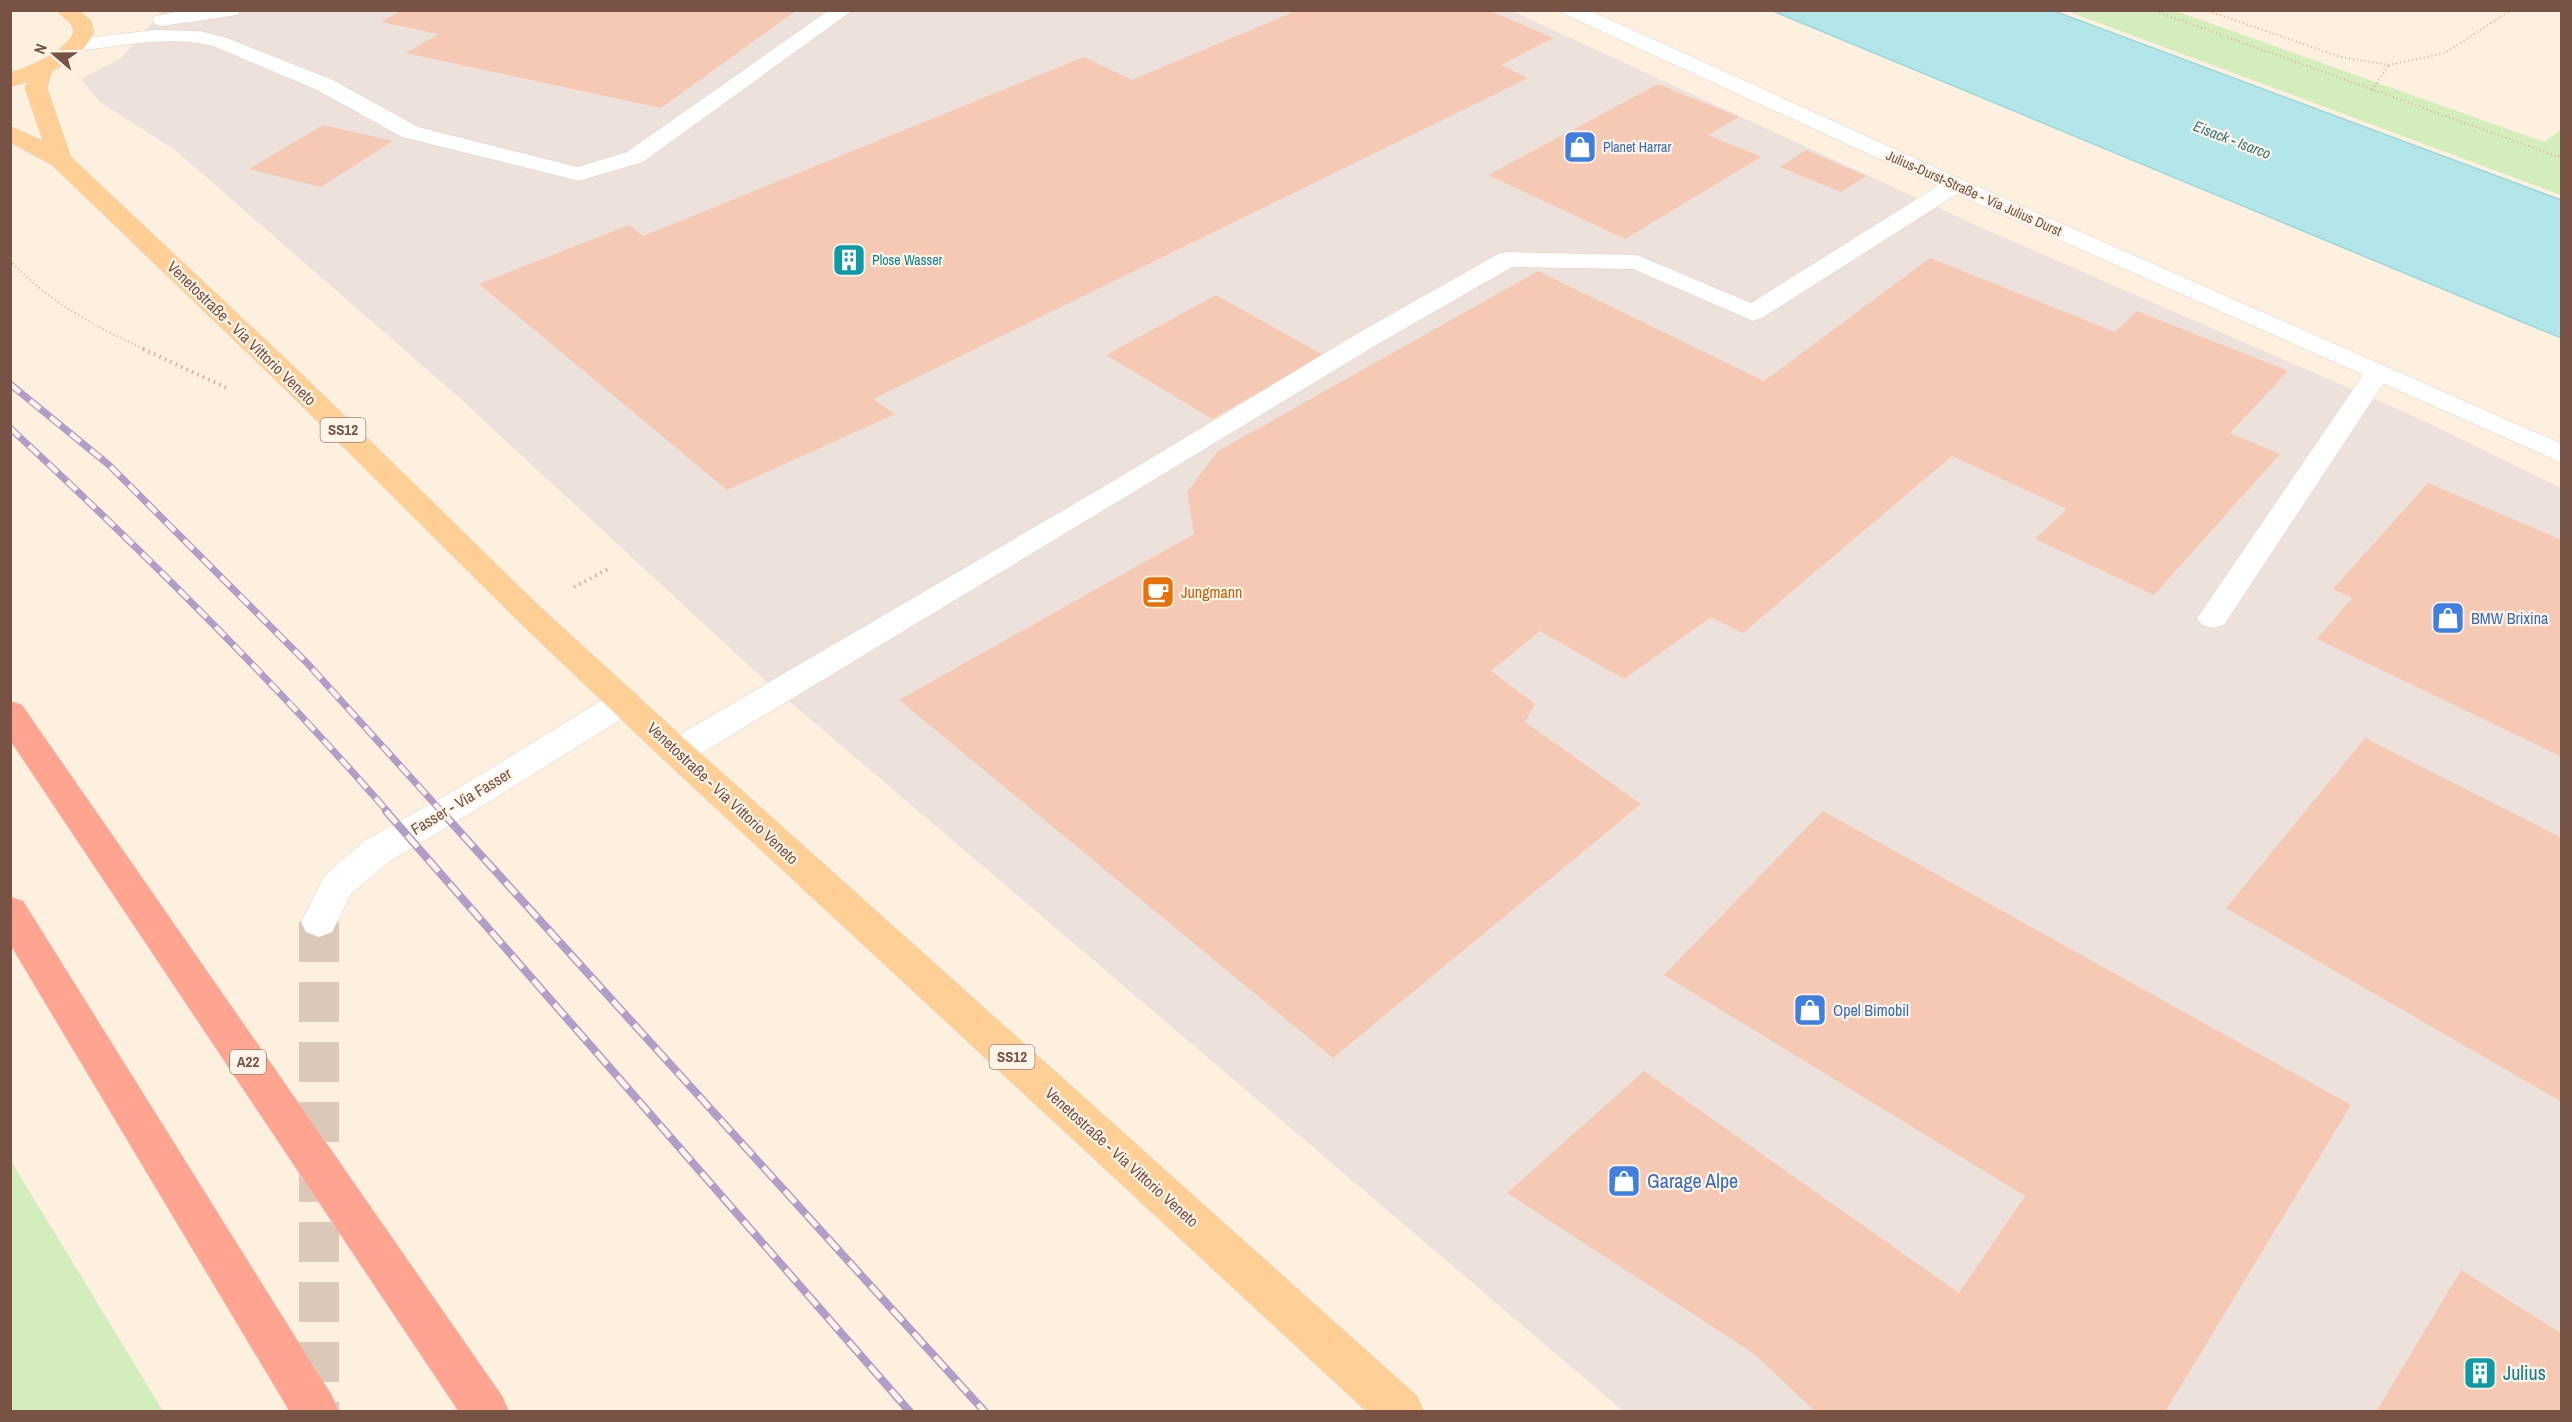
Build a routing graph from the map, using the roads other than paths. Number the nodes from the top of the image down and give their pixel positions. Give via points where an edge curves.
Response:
1 (66, 10) edge
2 (231, 10) edge
3 (843, 10) edge
4 (1571, 10) edge
5 (80, 34) junction
6 (42, 68) junction
7 (10, 81) edge
8 (10, 133) edge
9 (60, 160) junction
10 (1955, 185) junction
11 (2378, 372) junction
12 (2562, 455) edge
13 (2213, 618) dead end
14 (624, 702) junction
15 (10, 713) edge
16 (677, 752) junction
17 (10, 911) edge
18 (319, 922) tunnel mouth
19 (316, 1412) edge
20 (486, 1412) edge
21 (1401, 1412) edge

1 - 5 main road via 76,16
2 - 5 street
3 - 5 street via 635,157 579,174 410,132 325,85 220,42
4 - 10 street, Julius-Durst-Straße - Via Julius Durst
5 - 6 main road via 63,57
6 - 7 main road
6 - 9 main road, Venetostraße - Via Vittorio Veneto / SS12 via 36,88
8 - 9 main road, Venetostraße - Via Vittorio Veneto / SS12
9 - 14 main road, Venetostraße - Via Vittorio Veneto / SS12
10 - 11 street, Julius-Durst-Straße - Via Julius Durst
10 - 16 street via 1753,313 1637,262 1507,259
11 - 12 street, Julius-Durst-Straße - Via Julius Durst
11 - 13 street
14 - 16 main road, Venetostraße - Via Vittorio Veneto / SS12
14 - 18 street, Fasser - Via Fasser via 377,851 338,885
15 - 20 highway, A22
16 - 21 main road, Venetostraße - Via Vittorio Veneto / SS12
17 - 19 highway

